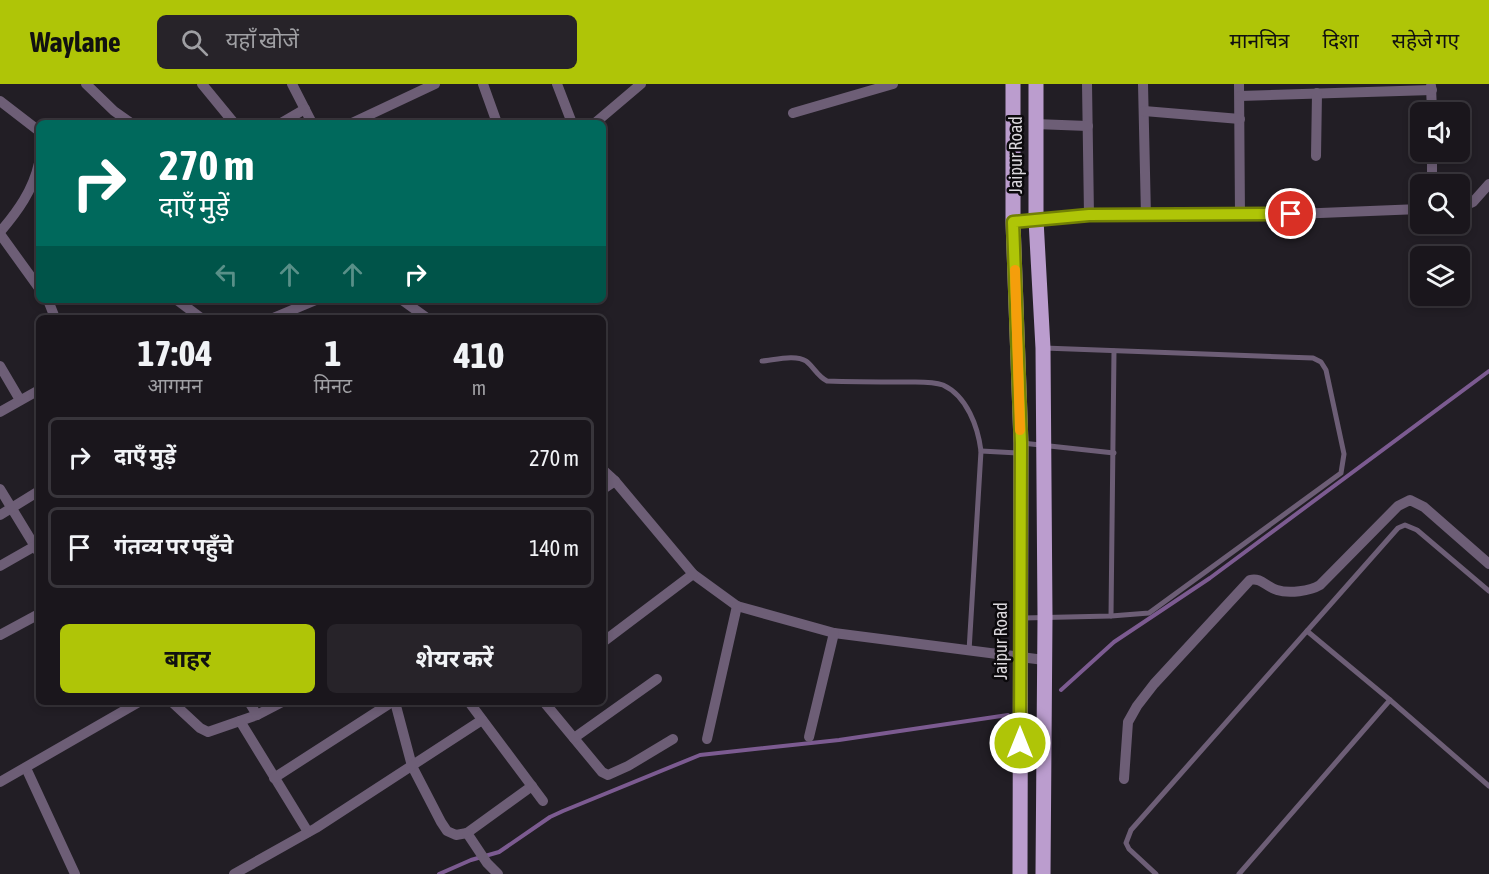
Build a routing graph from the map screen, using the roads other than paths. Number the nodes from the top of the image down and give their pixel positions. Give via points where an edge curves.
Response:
1 (86, 84) edge
2 (202, 84) edge
3 (292, 84) edge
4 (435, 84) edge
5 (483, 84) edge
6 (557, 84) edge
7 (641, 84) edge
8 (893, 84) edge
9 (1013, 84) edge
10 (1036, 84) edge
11 (1087, 84) edge
12 (1143, 84) edge
13 (1239, 84) edge
14 (1432, 87) edge
15 (1302, 89) edge
16 (1317, 93) junction
17 (1240, 96) junction
18 (0, 101) edge
19 (305, 109) junction
20 (1144, 111) junction
21 (793, 113) dead end
22 (1240, 119) junction
23 (127, 120) edge
24 (232, 120) edge
25 (286, 120) edge
26 (310, 120) edge
27 (358, 120) edge
28 (496, 120) edge
29 (571, 120) edge
30 (599, 120) edge
31 (1035, 124) junction
32 (1088, 126) junction
33 (36, 129) edge
34 (1316, 156) dead end
35 (36, 183) edge
36 (1489, 184) edge
37 (1470, 203) edge
38 (1410, 209) edge
39 (1089, 215) junction
40 (1240, 215) junction
41 (1146, 216) junction
42 (1036, 220) junction
43 (1013, 222) junction
44 (0, 233) edge
45 (36, 284) edge
46 (181, 303) edge
47 (309, 303) edge
48 (406, 303) edge
49 (197, 315) edge
50 (280, 315) edge
51 (423, 315) edge
52 (1043, 348) junction
53 (1114, 351) junction
54 (762, 361) dead end
55 (0, 366) edge
56 (36, 392) edge
57 (20, 400) junction
58 (0, 412) edge
59 (1044, 445) junction
60 (1021, 448) junction
61 (981, 451) junction
62 (1114, 453) junction
63 (608, 486) edge
64 (0, 489) edge
65 (36, 493) edge
66 (11, 509) junction
67 (0, 515) edge
68 (36, 547) edge
69 (36, 549) edge
70 (1489, 564) edge
71 (0, 566) edge
72 (693, 574) junction
73 (1489, 591) edge
74 (737, 606) junction
75 (36, 616) edge
76 (1111, 616) junction
77 (1045, 617) junction
78 (1019, 618) junction
79 (1306, 631) junction
80 (834, 633) junction
81 (0, 635) edge
82 (606, 640) edge
83 (969, 651) junction
84 (1020, 656) junction
85 (1044, 660) junction
86 (657, 679) dead end
87 (1390, 700) junction
88 (134, 705) edge
89 (175, 705) edge
90 (251, 705) edge
91 (276, 705) edge
92 (389, 705) edge
93 (395, 705) edge
94 (471, 705) edge
95 (546, 705) edge
96 (257, 715) junction
97 (482, 720) junction
98 (240, 721) junction
99 (809, 737) dead end
100 (574, 738) junction
101 (673, 739) dead end
102 (707, 739) dead end
103 (412, 766) junction
104 (26, 768) junction
105 (274, 778) junction
106 (1124, 779) dead end
107 (0, 782) edge
108 (531, 786) junction
109 (1489, 786) edge
110 (543, 801) dead end
111 (308, 832) junction
112 (467, 833) junction
113 (75, 874) edge
114 (234, 874) edge
115 (498, 874) edge
116 (1020, 874) edge
117 (1042, 874) edge
118 (1156, 874) edge
119 (1239, 874) edge

1 - 23 street
2 - 24 street
3 - 19 street
4 - 27 street
5 - 28 street
6 - 29 street
7 - 30 street
8 - 21 street
9 - 43 main road, Jaipur Road
10 - 31 main road, Jaipur Road
11 - 32 street
12 - 20 street
13 - 17 street
14 - 16 street
15 - 16 street
15 - 17 street
16 - 34 street
17 - 22 street
18 - 33 street
19 - 25 street
19 - 26 street
20 - 22 street
20 - 41 street
22 - 40 street
31 - 32 street
31 - 42 main road, Jaipur Road
32 - 39 street
35 - 44 street
36 - 37 street
38 - 40 street
39 - 41 street
39 - 42 street
40 - 41 street
42 - 43 street
42 - 52 main road, Jaipur Road
43 - 60 main road, Jaipur Road
44 - 45 street
46 - 49 street
47 - 50 street
48 - 51 street
52 - 53 lane
52 - 59 main road, Jaipur Road
53 - 62 lane
53 - 76 lane via 1313,358 1326,370 1344,454 1341,472 1157,608
54 - 61 lane via 799,358 827,381 943,386 972,416
55 - 57 street
56 - 57 street
57 - 58 street
59 - 60 lane
59 - 62 lane
59 - 77 main road, Jaipur Road
60 - 61 lane
60 - 78 main road, Jaipur Road
61 - 83 lane
62 - 76 lane
63 - 72 street
64 - 66 street
65 - 66 street
66 - 67 street
66 - 68 street
69 - 71 street
70 - 106 street via 1424,507 1410,500 1398,506 1320,585 1278,591 1261,581 1250,580 1154,684 1132,714
72 - 74 street
72 - 82 street
73 - 79 lane via 1417,530 1405,525 1392,534
74 - 80 street
74 - 102 street
75 - 81 street
76 - 77 lane
77 - 78 lane
77 - 85 main road, Jaipur Road
78 - 84 main road, Jaipur Road
79 - 87 lane
79 - 118 lane via 1131,830 1126,843 1129,849
80 - 83 street
80 - 99 street
83 - 84 street
84 - 85 street
84 - 116 main road, Jaipur Road
85 - 117 main road, Jaipur Road
86 - 100 street
87 - 109 lane
87 - 119 lane
88 - 104 street
89 - 98 street via 208,732
90 - 96 street
91 - 96 street
92 - 105 street
93 - 103 street
94 - 97 street
95 - 100 street
96 - 98 street
97 - 103 street
97 - 108 street
98 - 105 street
100 - 101 street via 608,775
103 - 111 street
103 - 112 street via 447,831 456,835
104 - 107 street
104 - 113 street
105 - 111 street
108 - 110 street
108 - 112 street
111 - 114 street
112 - 115 street

